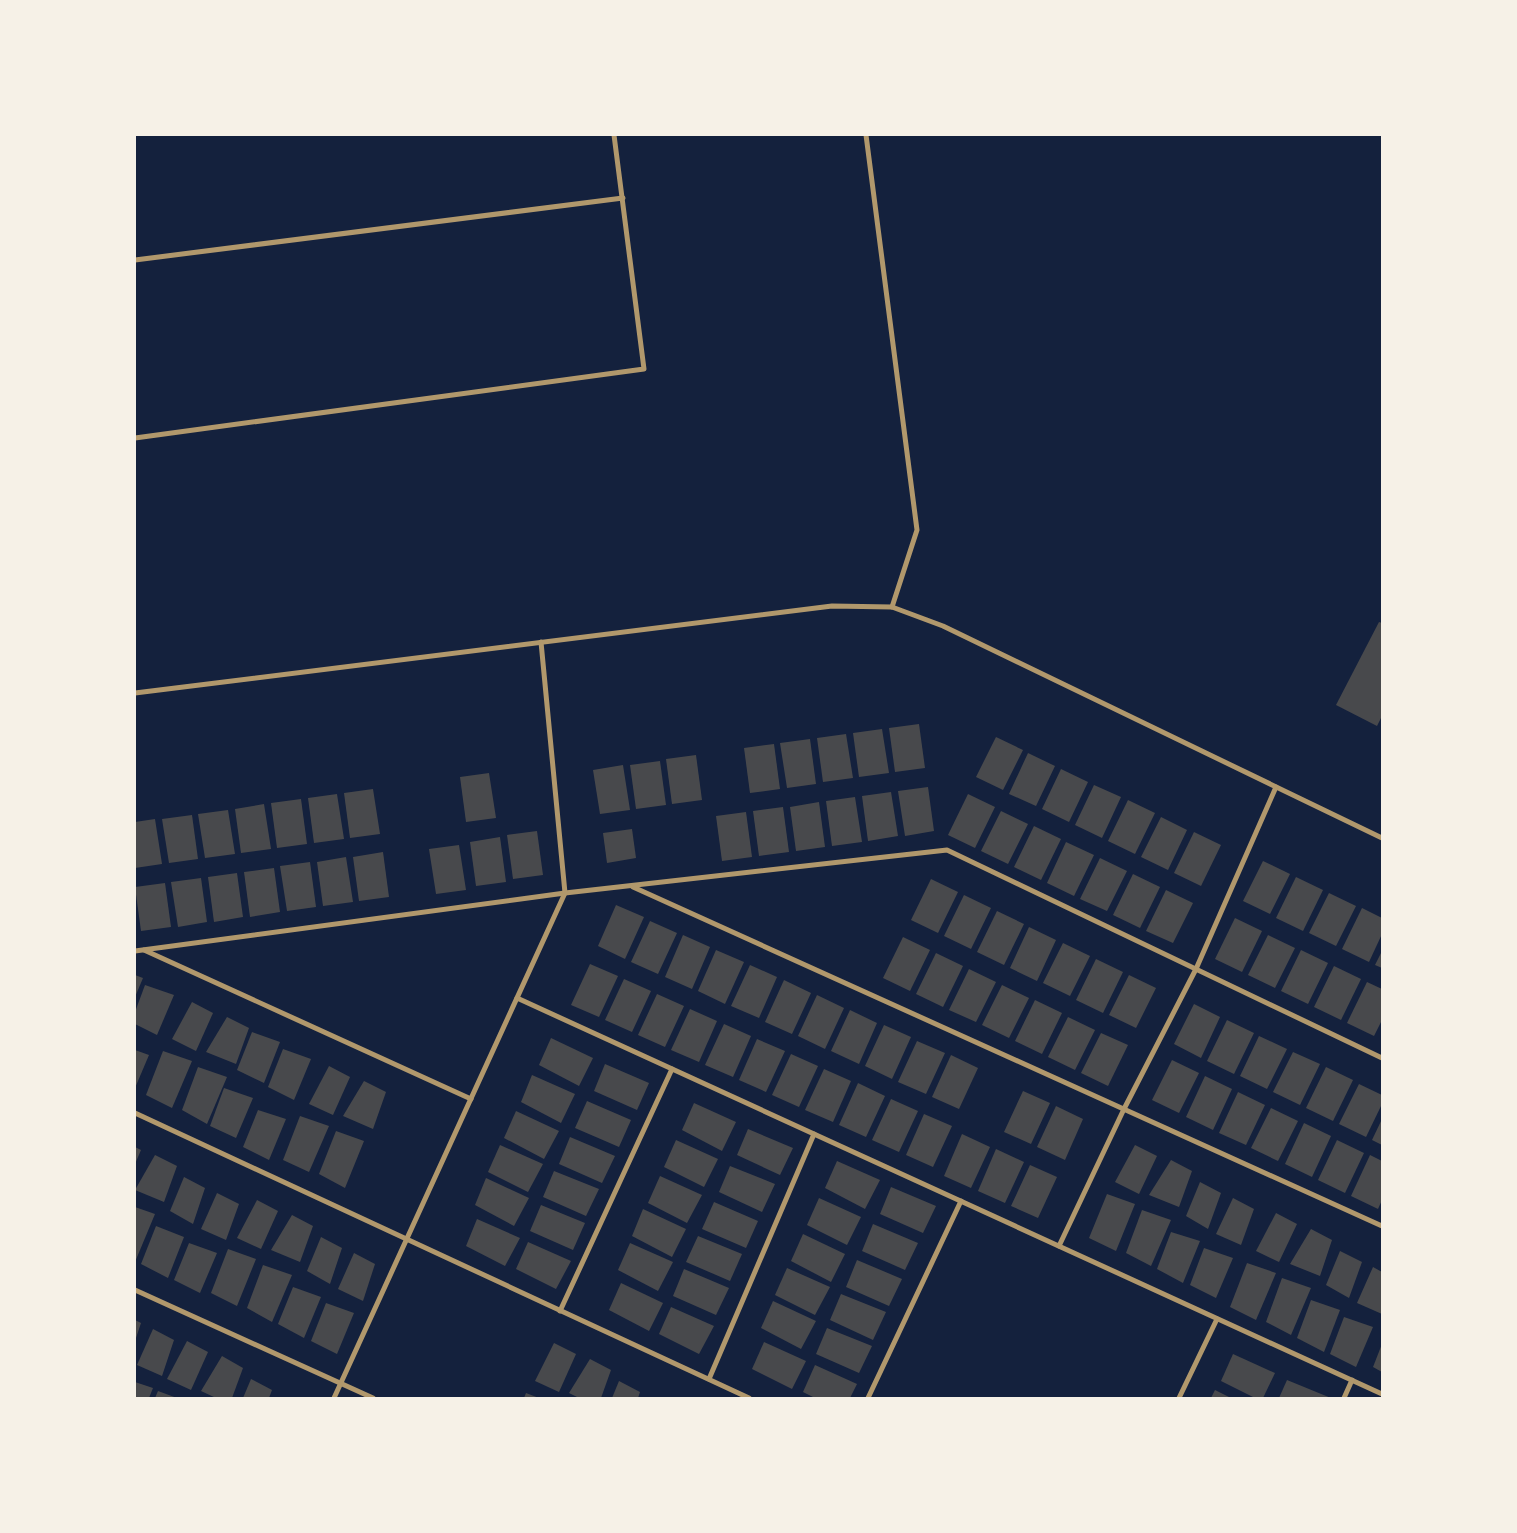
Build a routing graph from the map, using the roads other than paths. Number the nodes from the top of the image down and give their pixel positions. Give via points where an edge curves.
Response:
1 (614, 135) edge
2 (866, 135) edge
3 (623, 198) junction
4 (135, 260) edge
5 (135, 438) edge
6 (892, 607) junction
7 (541, 642) junction
8 (135, 693) edge
9 (1276, 787) junction
10 (1382, 838) edge
11 (632, 886) junction
12 (565, 893) junction
13 (144, 950) junction
14 (135, 952) edge
15 (1196, 970) junction
16 (517, 998) junction
17 (1382, 1058) edge
18 (672, 1069) junction
19 (471, 1099) junction
20 (1124, 1109) junction
21 (135, 1113) edge
22 (814, 1134) junction
23 (961, 1201) junction
24 (1382, 1226) edge
25 (407, 1239) junction
26 (1059, 1246) junction
27 (135, 1290) edge
28 (560, 1311) junction
29 (1217, 1319) junction
30 (709, 1380) junction
31 (1352, 1380) junction
32 (341, 1383) junction
33 (1382, 1394) edge
34 (334, 1398) edge
35 (373, 1398) edge
36 (749, 1398) edge
37 (868, 1398) edge
38 (1179, 1398) edge
39 (1344, 1398) edge

1 - 3 street
2 - 6 street via 917,530
3 - 4 street
3 - 5 street via 644,368
6 - 7 street via 832,606
6 - 9 street via 943,626
7 - 8 street
7 - 12 street
9 - 10 street
9 - 15 street
11 - 12 street
11 - 15 street via 947,850
11 - 20 street
12 - 13 street
12 - 16 street
13 - 14 street
13 - 19 street
15 - 17 street
15 - 20 street
16 - 18 street
16 - 19 street
18 - 22 street
18 - 28 street
19 - 25 street
20 - 24 street
20 - 26 street
21 - 25 street
22 - 23 street
22 - 30 street
23 - 26 street
23 - 37 street
25 - 28 street
25 - 32 street
26 - 29 street
27 - 32 street
28 - 30 street
29 - 31 street
29 - 38 street
30 - 36 street
31 - 33 street
31 - 39 street
32 - 34 street
32 - 35 street

